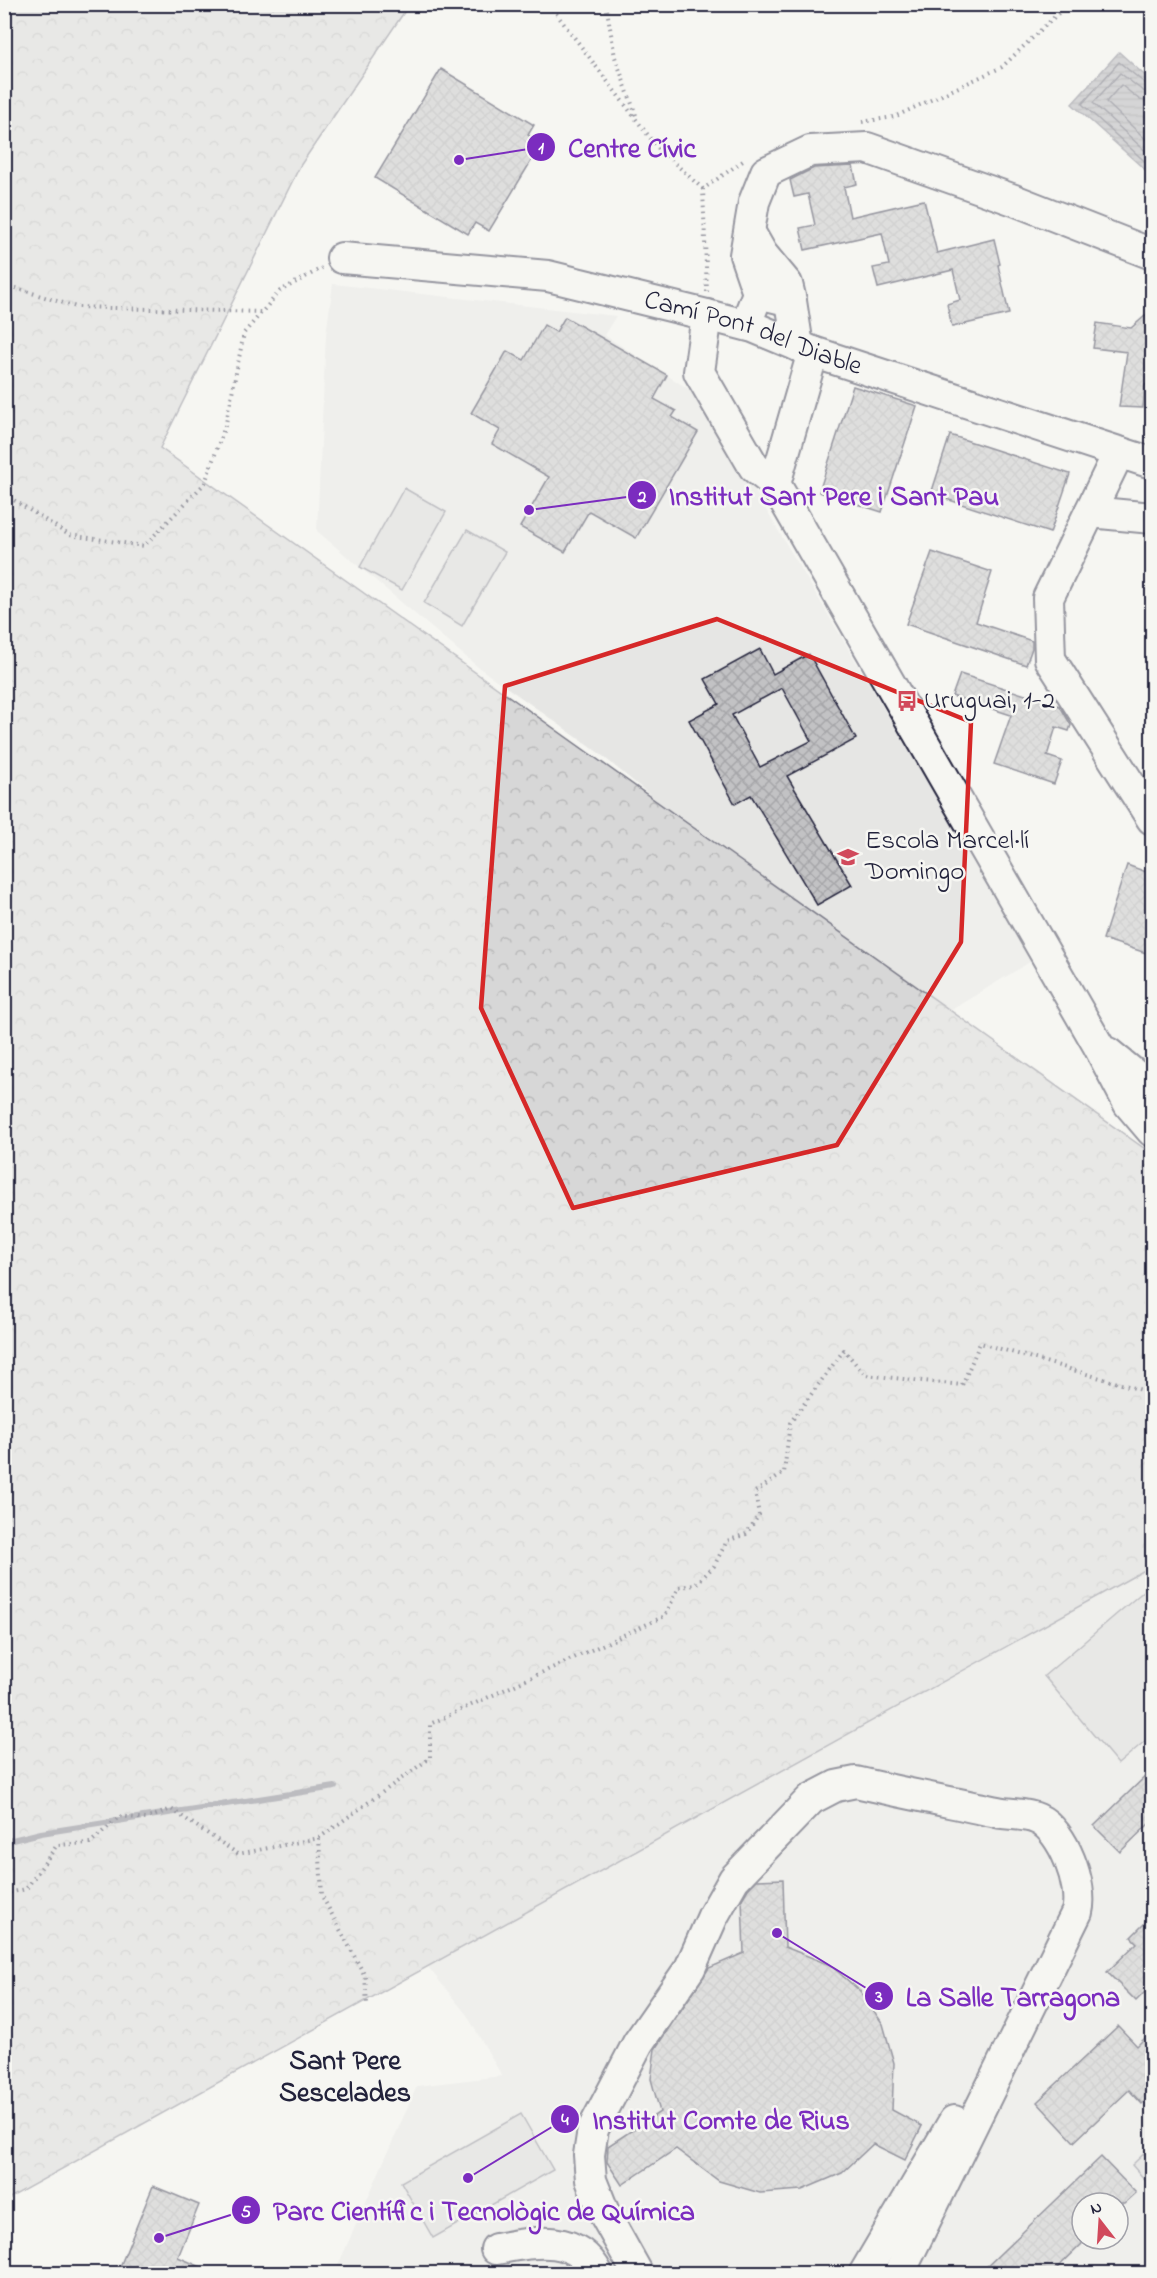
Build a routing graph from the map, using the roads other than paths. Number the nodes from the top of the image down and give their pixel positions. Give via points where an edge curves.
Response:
1 (750, 233) junction
2 (1152, 255) edge
3 (342, 258) road end
4 (758, 293) junction
5 (791, 301) junction
6 (708, 315) junction
7 (753, 327) junction
8 (805, 349) junction
9 (1119, 452) junction
10 (1152, 463) edge
11 (775, 484) junction
12 (1090, 512) junction
13 (1152, 518) edge
14 (1152, 819) edge
15 (1098, 1045) junction
16 (1152, 1091) edge
17 (1152, 1131) edge
18 (1077, 1912) junction
19 (496, 2249) dead end
20 (598, 2274) edge
21 (638, 2274) edge
22 (864, 2274) edge
23 (899, 2274) edge

1 - 2 street via 754,202 766,172 810,151 867,148
1 - 4 street via 745,255
1 - 5 street via 787,284
3 - 6 street, Camí Pont del Diable via 548,276
4 - 5 street
4 - 7 street via 751,308
5 - 8 street
6 - 7 street, Camí Pont del Diable
6 - 11 street via 699,372 754,467
7 - 8 street, Camí Pont del Diable
8 - 9 street, Camí Pont del Diable
8 - 11 street
9 - 10 street, Camí Pont del Diable
9 - 12 street
11 - 15 street
12 - 13 street
12 - 14 street via 1048,597 1050,659
15 - 16 street
15 - 17 street via 1128,1104
16 - 17 street via 1143,1115
18 - 21 street via 1080,1900 1070,1862 1056,1834 1037,1818 856,1782 836,1786 811,1799 734,1879 690,1968 638,2043 593,2129 591,2180 605,2215
18 - 22 street
18 - 23 street
19 - 20 street via 535,2241 558,2242 578,2252

